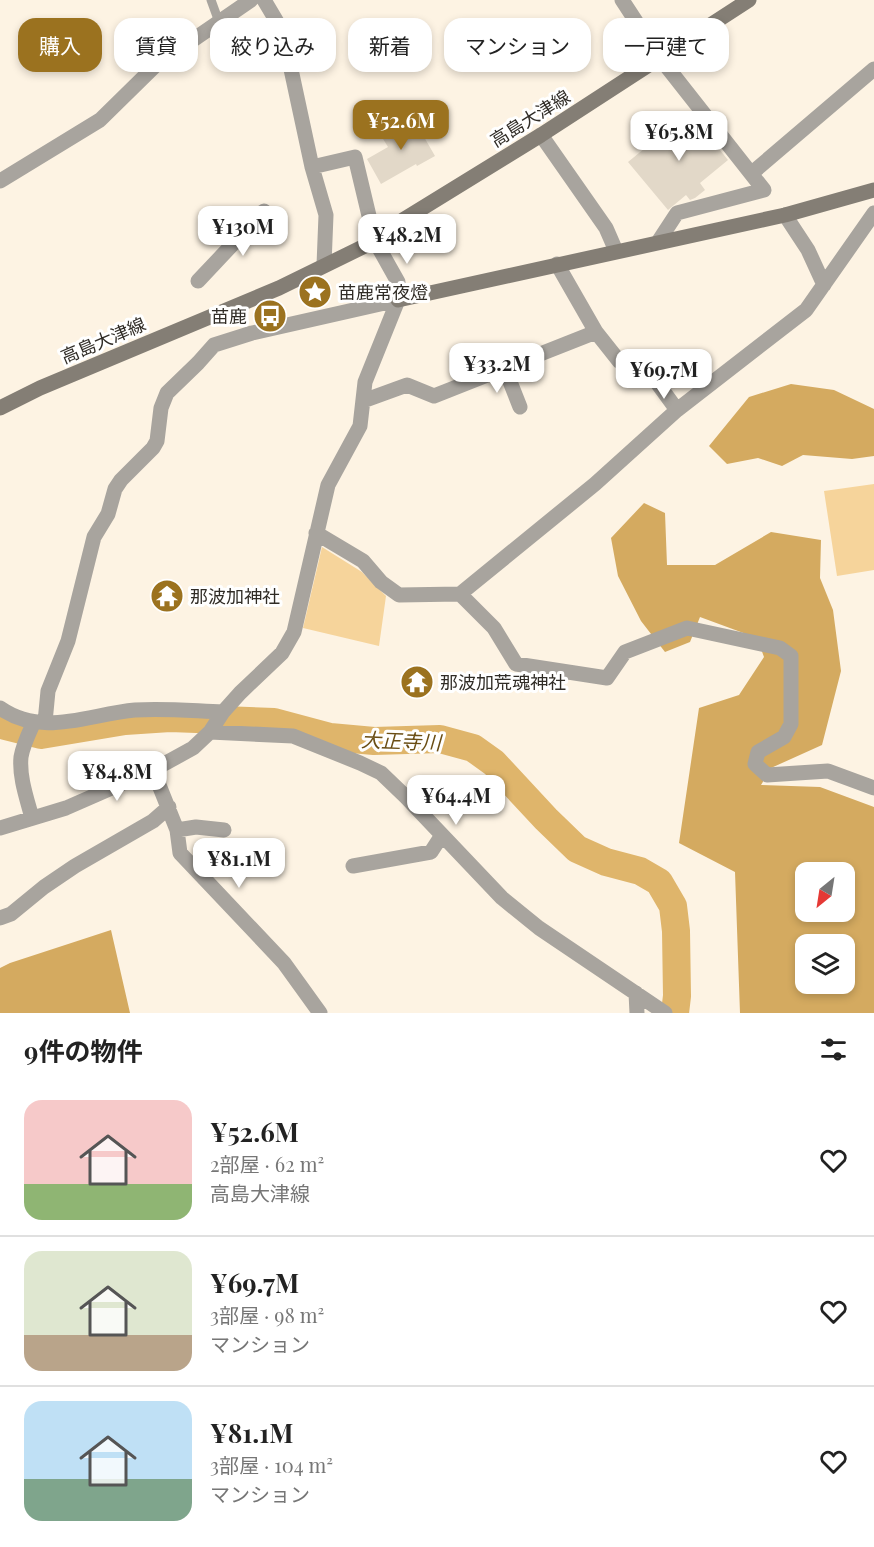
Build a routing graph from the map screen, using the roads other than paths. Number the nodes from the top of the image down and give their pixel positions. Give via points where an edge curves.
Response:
1 (211, 0) edge
2 (251, 0) edge
3 (264, 0) edge
4 (622, 0) edge
5 (749, 0) edge
6 (218, 18) edge
7 (225, 18) edge
8 (634, 18) edge
9 (721, 18) edge
10 (210, 28) edge
11 (874, 69) edge
12 (638, 72) edge
13 (671, 72) edge
14 (541, 135) junction
15 (312, 167) junction
16 (752, 174) junction
17 (1, 179) edge
18 (874, 190) edge
19 (264, 211) dead end
20 (874, 213) edge
21 (785, 215) junction
22 (375, 241) junction
23 (658, 242) junction
24 (616, 251) junction
25 (557, 264) junction
26 (324, 265) junction
27 (198, 281) dead end
28 (824, 285) junction
29 (398, 300) junction
30 (596, 332) junction
31 (505, 369) junction
32 (363, 401) junction
33 (520, 407) dead end
34 (0, 408) edge
35 (677, 410) junction
36 (316, 533) junction
37 (460, 594) junction
38 (0, 708) edge
39 (217, 721) junction
40 (37, 723) junction
41 (153, 770) junction
42 (874, 788) edge
43 (169, 807) junction
44 (32, 818) junction
45 (0, 828) edge
46 (177, 830) junction
47 (224, 830) dead end
48 (442, 835) junction
49 (353, 866) dead end
50 (0, 918) edge
51 (636, 993) junction
52 (320, 1013) edge
53 (637, 1013) edge
54 (665, 1013) edge

1 - 6 lane
2 - 7 street
3 - 15 street via 283,32
4 - 8 street
5 - 9 main road, 高島大津線
10 - 17 street via 155,66 100,120
11 - 16 street
12 - 14 main road, 高島大津線
13 - 16 street
14 - 22 main road, 高島大津線
14 - 24 street via 606,228
15 - 22 street via 355,157
15 - 26 street via 326,215
16 - 23 street via 764,190 677,213
18 - 21 main road
19 - 27 street
20 - 28 street
21 - 23 main road
21 - 28 street via 808,250
22 - 26 main road, 高島大津線
22 - 29 street via 398,282
23 - 24 main road
24 - 25 main road
25 - 29 main road
25 - 30 street
26 - 34 main road, 高島大津線
28 - 35 street via 806,310
29 - 32 street via 365,382
29 - 40 street via 214,345 167,393 157,441 115,489 108,514 94,537 68,641
30 - 31 street
30 - 35 street via 619,361 650,373
31 - 32 street via 434,396 407,384
31 - 33 street
32 - 36 street via 360,426 328,485
35 - 37 street via 577,499
36 - 37 street via 363,561 399,595
36 - 39 street via 294,632 282,653
37 - 42 street via 494,628 516,664 607,678 625,652 687,628 780,648 791,656 791,724 784,737 758,752 755,764 767,775 828,771
38 - 40 street
39 - 40 street via 160,709 132,710 65,723
39 - 41 street via 193,748
39 - 48 street via 293,736 381,773
40 - 44 street via 25,742 21,758
41 - 43 street
41 - 44 street via 66,808
43 - 46 street
43 - 50 street
44 - 45 street
46 - 47 street
46 - 52 street via 180,853 285,963
48 - 49 street via 431,852
48 - 51 street via 509,904
51 - 53 street
51 - 54 street

